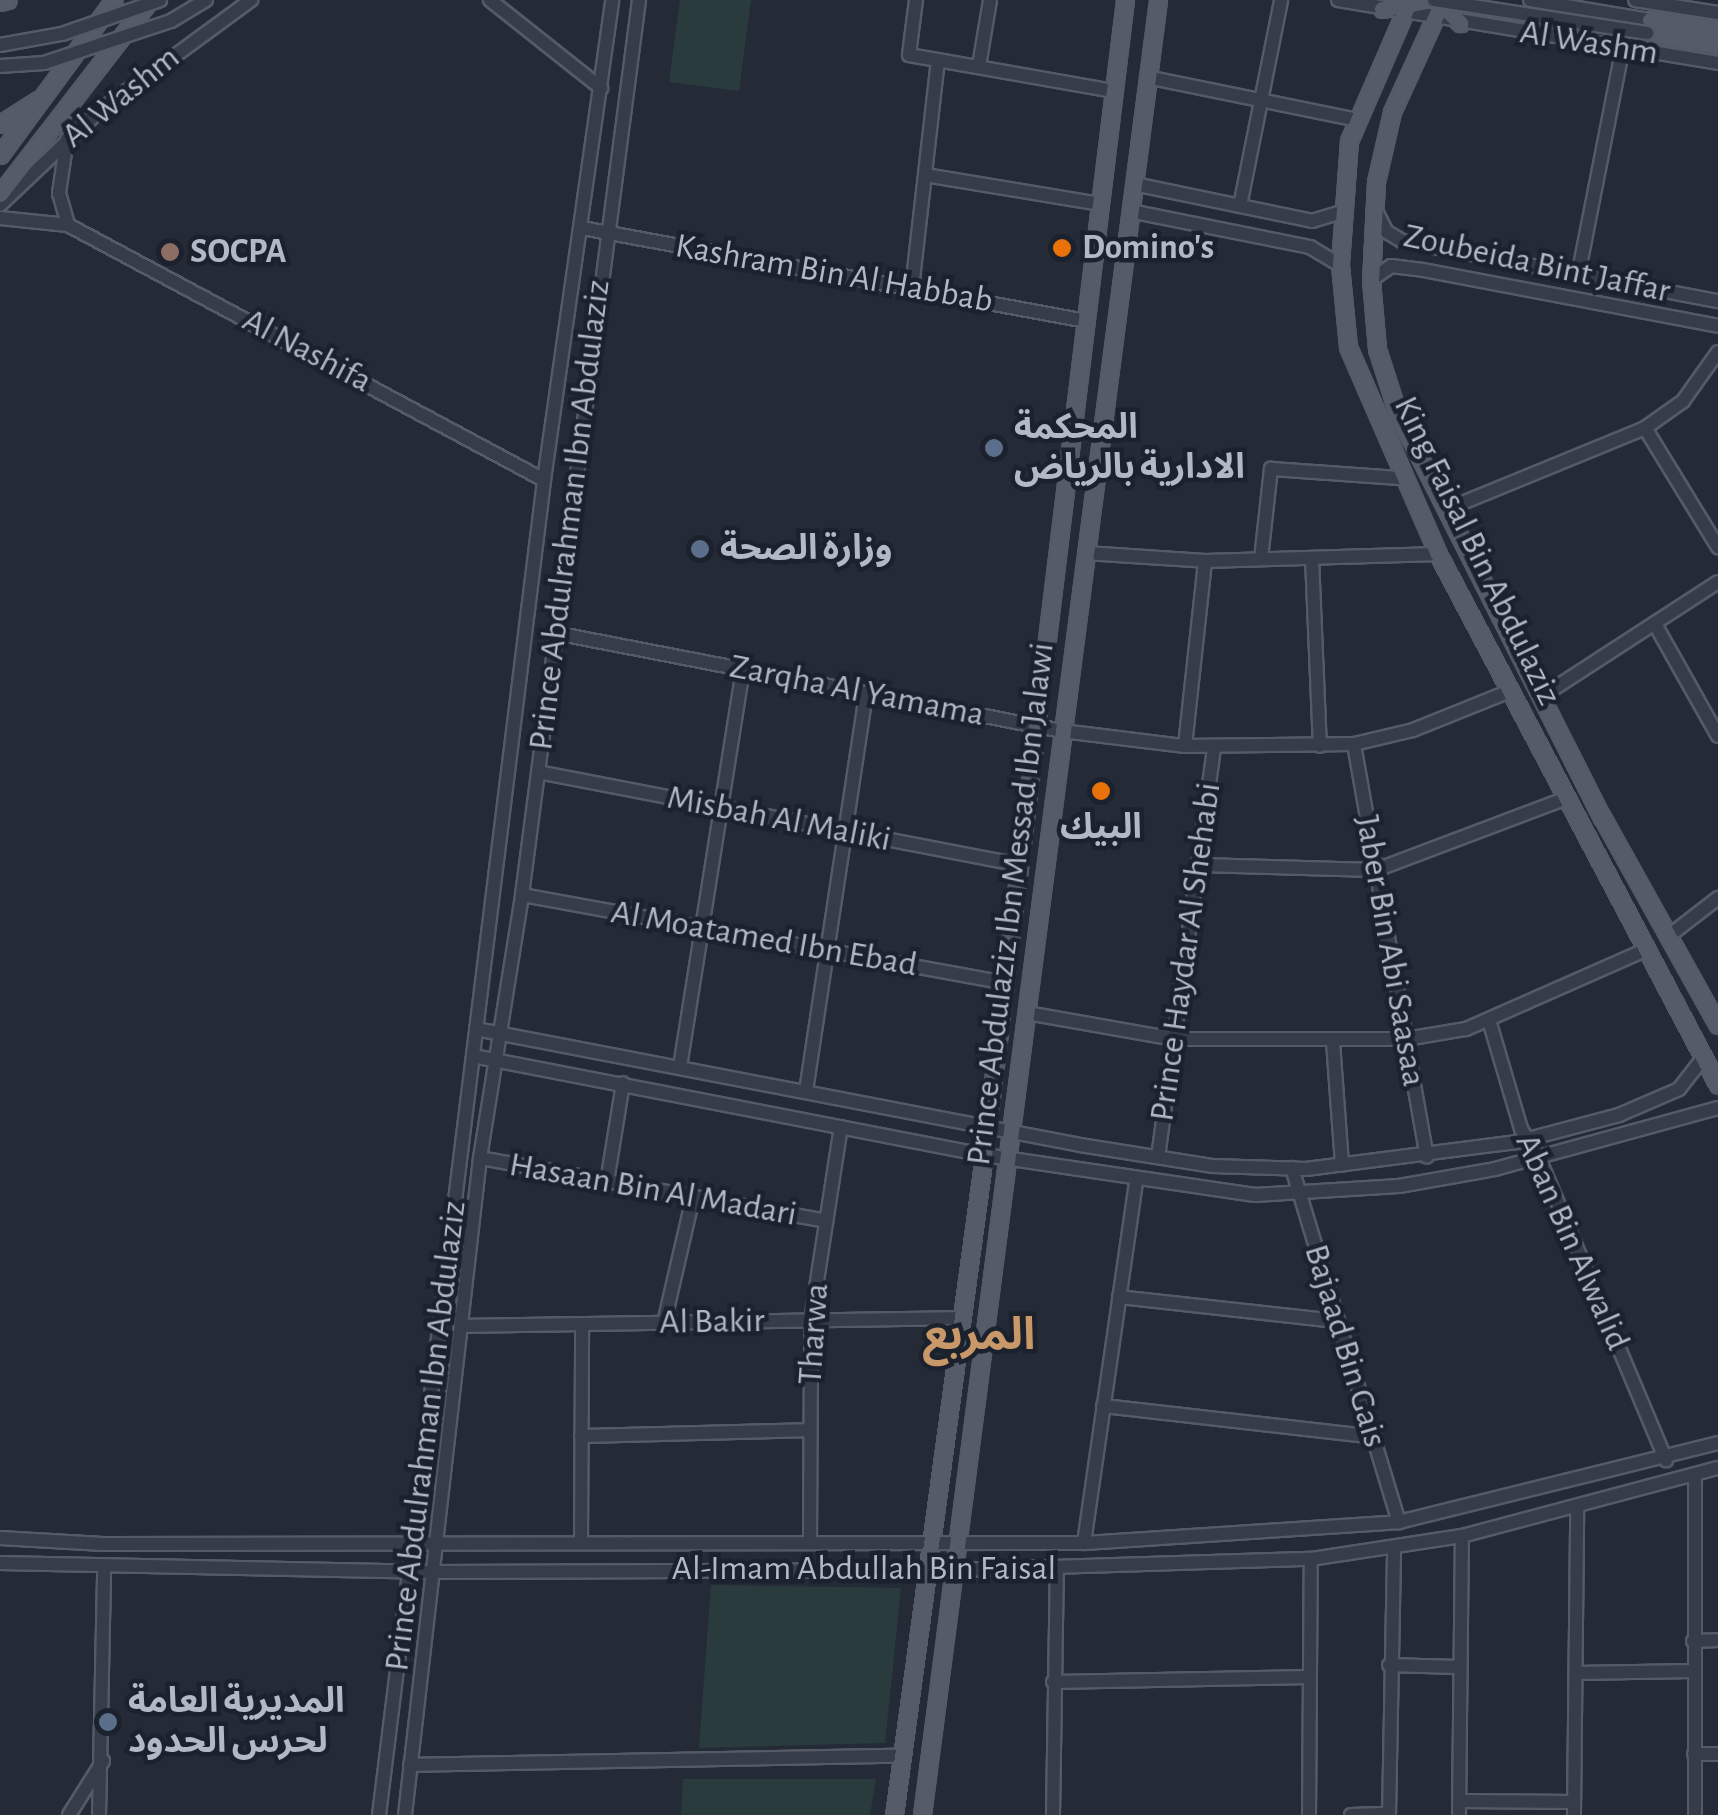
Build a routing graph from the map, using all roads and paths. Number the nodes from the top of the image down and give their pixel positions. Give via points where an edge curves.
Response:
1 (8, 0) edge
2 (114, 0) edge
3 (150, 0) edge
4 (160, 0) edge
5 (206, 0) edge
6 (251, 0) edge
7 (490, 0) edge
8 (612, 0) edge
9 (638, 0) edge
10 (916, 0) edge
11 (990, 0) edge
12 (1125, 0) edge
13 (1158, 0) edge
14 (1281, 0) edge
15 (1338, 0) edge
16 (1529, 0) edge
17 (1635, 0) edge
18 (0, 2) edge
19 (1668, 3) edge
20 (1437, 4) edge
21 (1403, 6) edge
22 (1382, 8) joint
23 (1718, 14) edge
24 (1460, 23) joint
25 (1648, 26) junction
26 (1718, 30) edge
27 (1549, 37) junction
28 (1718, 44) edge
29 (0, 45) edge
30 (1623, 47) junction
31 (606, 48) junction
32 (633, 51) junction
33 (938, 60) junction
34 (1718, 62) edge
35 (0, 66) edge
36 (979, 66) junction
37 (1147, 77) junction
38 (602, 88) junction
39 (1114, 91) junction
40 (45, 95) junction
41 (1260, 102) junction
42 (1354, 119) junction
43 (0, 124) edge
44 (67, 138) junction
45 (0, 156) edge
46 (925, 175) junction
47 (1134, 184) junction
48 (0, 194) edge
49 (0, 204) edge
50 (1100, 204) junction
51 (1372, 204) junction
52 (1240, 206) junction
53 (1130, 210) junction
54 (1342, 212) junction
55 (0, 218) edge
56 (1297, 218) junction
57 (68, 224) junction
58 (582, 228) junction
59 (606, 233) junction
60 (1293, 244) junction
61 (1422, 246) junction
62 (1340, 265) junction
63 (1424, 270) junction
64 (1578, 276) junction
65 (1370, 280) junction
66 (912, 288) junction
67 (1718, 301) edge
68 (1086, 321) junction
69 (1718, 326) edge
70 (1718, 352) edge
71 (1646, 428) junction
72 (1400, 478) junction
73 (544, 480) junction
74 (1450, 508) junction
75 (1718, 547) edge
76 (1086, 554) junction
77 (1438, 554) junction
78 (1312, 558) junction
79 (1261, 559) junction
80 (1204, 560) junction
81 (1718, 582) edge
82 (1656, 626) junction
83 (555, 633) junction
84 (743, 669) junction
85 (1510, 691) junction
86 (866, 693) junction
87 (1544, 695) junction
88 (1036, 726) junction
89 (1062, 731) junction
90 (1718, 736) edge
91 (1354, 744) junction
92 (1185, 746) junction
93 (1320, 746) junction
94 (1214, 747) junction
95 (538, 772) junction
96 (1568, 798) junction
97 (721, 808) junction
98 (845, 832) junction
99 (1198, 864) junction
100 (1020, 866) junction
101 (1376, 870) junction
102 (522, 895) junction
103 (1718, 898) edge
104 (702, 928) junction
105 (1670, 935) junction
106 (1648, 949) junction
107 (827, 950) junction
108 (1005, 983) junction
109 (1027, 1013) junction
110 (1489, 1020) junction
111 (1718, 1025) edge
112 (476, 1029) junction
113 (500, 1030) junction
114 (1174, 1039) junction
115 (1406, 1039) junction
116 (1333, 1042) junction
117 (474, 1056) junction
118 (1703, 1058) junction
119 (496, 1060) junction
120 (680, 1067) junction
121 (623, 1084) junction
122 (1718, 1085) edge
123 (806, 1091) junction
124 (1663, 1096) junction
125 (1718, 1108) edge
126 (1674, 1118) junction
127 (841, 1127) junction
128 (987, 1127) junction
129 (1013, 1133) junction
130 (1529, 1139) junction
131 (984, 1155) junction
132 (1158, 1157) junction
133 (1426, 1157) junction
134 (480, 1158) junction
135 (1539, 1158) junction
136 (1010, 1159) junction
137 (1342, 1165) junction
138 (1292, 1168) junction
139 (606, 1182) junction
140 (1136, 1182) junction
141 (1299, 1195) junction
142 (693, 1198) junction
143 (826, 1222) junction
144 (1119, 1296) junction
145 (960, 1318) junction
146 (811, 1320) junction
147 (1335, 1320) junction
148 (664, 1323) junction
149 (582, 1324) junction
150 (464, 1326) junction
151 (1103, 1406) junction
152 (808, 1430) junction
153 (581, 1436) junction
154 (1374, 1437) junction
155 (1718, 1443) edge
156 (1666, 1460) junction
157 (1718, 1468) edge
158 (1696, 1474) junction
159 (1522, 1494) junction
160 (1577, 1509) junction
161 (1528, 1520) junction
162 (1399, 1522) junction
163 (1462, 1536) junction
164 (0, 1538) edge
165 (410, 1542) junction
166 (435, 1542) junction
167 (810, 1543) junction
168 (929, 1543) junction
169 (1084, 1543) junction
170 (581, 1544) junction
171 (649, 1544) junction
172 (712, 1544) junction
173 (954, 1544) junction
174 (1394, 1547) junction
175 (1311, 1559) junction
176 (0, 1563) edge
177 (104, 1568) junction
178 (927, 1568) junction
179 (1057, 1568) junction
180 (652, 1570) junction
181 (715, 1570) junction
182 (956, 1570) junction
183 (406, 1572) junction
184 (432, 1572) junction
185 (1693, 1640) junction
186 (1718, 1640) edge
187 (1389, 1664) junction
188 (1458, 1667) junction
189 (1693, 1671) junction
190 (1576, 1673) junction
191 (1310, 1677) junction
192 (1053, 1682) junction
193 (1694, 1754) junction
194 (1718, 1754) edge
195 (901, 1756) junction
196 (104, 1759) junction
197 (410, 1766) junction
198 (1459, 1808) edge
199 (1574, 1808) edge
200 (69, 1815) edge
201 (100, 1815) edge
202 (379, 1815) edge
203 (405, 1815) edge
204 (894, 1815) edge
205 (922, 1815) edge
206 (1054, 1815) edge
207 (1309, 1815) edge
208 (1351, 1815) edge
209 (1389, 1815) edge
210 (1694, 1815) edge

1 - 18 main road
2 - 40 main road
3 - 48 main road
4 - 29 street, bridge via 62,34
5 - 35 street, bridge via 171,21 44,63
6 - 44 street, Al Washm
7 - 38 street
8 - 31 street, Prince Abdulrahman Ibn Abdulaziz
9 - 32 street, Prince Abdulrahman Ibn Abdulaziz
10 - 33 street via 909,55
11 - 36 street
12 - 39 main road, Prince Abdulaziz Ibn Messad Ibn Jalawi
13 - 37 main road, Prince Abdulaziz Ibn Messad Ibn Jalawi
14 - 41 street
15 - 22 street
16 - 25 street
16 - 27 street via 1528,22
17 - 19 street, Al Washm
19 - 23 street, Al Washm
20 - 21 main road
20 - 24 main road
20 - 25 street, bridge
20 - 51 main road, King Faisal Bin Abdulaziz via 1392,112
21 - 22 main road
21 - 42 main road, King Faisal Bin Abdulaziz
24 - 27 street, Al Washm
25 - 26 main road
25 - 28 main road
27 - 30 street, Al Washm
30 - 34 street, Al Washm
30 - 64 street
31 - 32 street
31 - 38 street, Prince Abdulrahman Ibn Abdulaziz
32 - 59 street, Prince Abdulrahman Ibn Abdulaziz
33 - 36 street
33 - 46 street
36 - 39 street
37 - 41 street
37 - 47 main road, Prince Abdulaziz Ibn Messad Ibn Jalawi
38 - 58 street, Prince Abdulrahman Ibn Abdulaziz
39 - 50 main road, Prince Abdulaziz Ibn Messad Ibn Jalawi
40 - 43 main road
40 - 45 main road
41 - 42 street
41 - 52 street
42 - 54 main road, King Faisal Bin Abdulaziz
44 - 49 street, Al Washm
44 - 57 street via 58,193
46 - 50 street
46 - 66 street
47 - 52 street
47 - 53 main road, Prince Abdulaziz Ibn Messad Ibn Jalawi
50 - 68 main road, Prince Abdulaziz Ibn Messad Ibn Jalawi
51 - 61 street, Zoubeida Bint Jaffar via 1394,238
51 - 65 main road, King Faisal Bin Abdulaziz
52 - 56 street
53 - 60 street
53 - 76 main road, Prince Abdulaziz Ibn Messad Ibn Jalawi
54 - 56 street
54 - 62 main road, King Faisal Bin Abdulaziz
55 - 57 street
56 - 60 street via 1307,234
57 - 73 street, Al Nashifa
58 - 59 street, Kashram Bin Al Habbab
58 - 73 street, Prince Abdulrahman Ibn Abdulaziz
59 - 66 street, Kashram Bin Al Habbab
59 - 83 street, Prince Abdulrahman Ibn Abdulaziz
60 - 62 street via 1326,253
61 - 63 street via 1411,256
61 - 64 street, Zoubeida Bint Jaffar
62 - 72 main road, King Faisal Bin Abdulaziz via 1348,348
63 - 65 street, Zoubeida Bint Jaffar via 1391,266
63 - 69 street, Zoubeida Bint Jaffar
64 - 67 street, Zoubeida Bint Jaffar
65 - 74 main road, King Faisal Bin Abdulaziz via 1376,349 1398,414
66 - 68 street, Kashram Bin Al Habbab
68 - 88 main road, Prince Abdulaziz Ibn Messad Ibn Jalawi
70 - 71 street via 1683,401
71 - 74 street
71 - 75 street
72 - 77 main road, King Faisal Bin Abdulaziz
72 - 79 street via 1271,469
73 - 112 street, Prince Abdulrahman Ibn Abdulaziz
74 - 87 main road, King Faisal Bin Abdulaziz
76 - 80 street
76 - 89 main road, Prince Abdulaziz Ibn Messad Ibn Jalawi
77 - 78 street
77 - 85 main road, King Faisal Bin Abdulaziz
78 - 79 street
78 - 93 street
79 - 80 street
80 - 92 street, Prince Haydar Al Shehabi
81 - 82 street
82 - 87 street
82 - 90 street
83 - 84 street, Zarqha Al Yamama
83 - 95 street, Prince Abdulrahman Ibn Abdulaziz
84 - 86 street, Zarqha Al Yamama
84 - 97 street
85 - 91 street, Zarqha Al Yamama via 1413,730
85 - 96 main road, King Faisal Bin Abdulaziz
86 - 88 street, Zarqha Al Yamama
86 - 98 street
87 - 105 main road, King Faisal Bin Abdulaziz
88 - 89 street, Zarqha Al Yamama
88 - 100 main road, Prince Abdulaziz Ibn Messad Ibn Jalawi
89 - 92 street, Zarqha Al Yamama
89 - 109 main road, Prince Abdulaziz Ibn Messad Ibn Jalawi
91 - 93 street, Zarqha Al Yamama
91 - 101 street, Jaber Bin Abi Saasaa
92 - 94 street, Zarqha Al Yamama
93 - 94 street, Zarqha Al Yamama
94 - 99 street, Prince Haydar Al Shehabi
95 - 97 street, Misbah Al Maliki
95 - 102 street, Prince Abdulrahman Ibn Abdulaziz
96 - 101 street
96 - 106 main road, King Faisal Bin Abdulaziz
97 - 98 street, Misbah Al Maliki
97 - 104 street
98 - 100 street, Misbah Al Maliki
98 - 107 street
99 - 101 street
99 - 114 street, Prince Haydar Al Shehabi
100 - 108 main road, Prince Abdulaziz Ibn Messad Ibn Jalawi
101 - 115 street, Jaber Bin Abi Saasaa
102 - 104 street, Al Moatamed Ibn Ebad
102 - 113 street, Prince Abdulrahman Ibn Abdulaziz
103 - 105 street
104 - 107 street, Al Moatamed Ibn Ebad
104 - 120 street
105 - 111 main road, King Faisal Bin Abdulaziz
106 - 110 street
106 - 118 main road, King Faisal Bin Abdulaziz
107 - 108 street, Al Moatamed Ibn Ebad
107 - 123 street
108 - 128 main road, Prince Abdulaziz Ibn Messad Ibn Jalawi
109 - 114 street
109 - 129 main road, Prince Abdulaziz Ibn Messad Ibn Jalawi
110 - 115 street
110 - 130 street, Aban Bin Alwalid
112 - 113 street
112 - 117 street, Prince Abdulrahman Ibn Abdulaziz
113 - 119 street, Prince Abdulrahman Ibn Abdulaziz
113 - 120 street
114 - 116 street
114 - 132 street, Prince Haydar Al Shehabi
115 - 116 street
115 - 133 street, Jaber Bin Abi Saasaa
116 - 137 street
117 - 119 street
117 - 165 street, Prince Abdulrahman Ibn Abdulaziz
118 - 122 main road, King Faisal Bin Abdulaziz
118 - 124 street via 1692,1079
119 - 121 street
119 - 134 street, Prince Abdulrahman Ibn Abdulaziz
120 - 123 street
121 - 127 street
121 - 139 street
123 - 128 street
124 - 126 street
124 - 130 street
125 - 126 street
126 - 135 street
127 - 131 street
127 - 143 street, Tharwa
128 - 129 street
128 - 131 main road, Prince Abdulaziz Ibn Messad Ibn Jalawi
129 - 132 street
129 - 136 main road, Prince Abdulaziz Ibn Messad Ibn Jalawi
130 - 133 street
130 - 135 street, Aban Bin Alwalid
131 - 136 street
131 - 145 main road, Prince Abdulaziz Ibn Messad Ibn Jalawi
132 - 138 street
133 - 137 street
134 - 139 street, Hasaan Bin Al Madari
134 - 150 street, Prince Abdulrahman Ibn Abdulaziz
135 - 141 street via 1399,1186
135 - 156 street, Aban Bin Alwalid
136 - 140 street
136 - 173 main road, Prince Abdulaziz Ibn Messad Ibn Jalawi
137 - 138 street
138 - 141 street, Bajaad Bin Gais
139 - 142 street, Hasaan Bin Al Madari
140 - 141 street
140 - 144 street
141 - 147 street, Bajaad Bin Gais
142 - 143 street, Hasaan Bin Al Madari
142 - 148 street
143 - 146 street, Tharwa
144 - 147 street
144 - 151 street
145 - 146 street, Al Bakir
145 - 168 main road, Prince Abdulaziz Ibn Messad Ibn Jalawi
146 - 148 street, Al Bakir
146 - 152 street, Tharwa
147 - 154 street, Bajaad Bin Gais
148 - 149 street, Al Bakir
149 - 150 street, Al Bakir
149 - 153 street
150 - 166 street, Prince Abdulrahman Ibn Abdulaziz
151 - 154 street
151 - 169 street
152 - 153 street
152 - 167 street, Tharwa
153 - 170 street
154 - 162 street, Bajaad Bin Gais
155 - 156 street, Al-Imam Abdullah Bin Faisal
156 - 159 street, Al-Imam Abdullah Bin Faisal
157 - 158 street, Al-Imam Abdullah Bin Faisal
158 - 160 street, Al-Imam Abdullah Bin Faisal
158 - 185 street
159 - 161 street
159 - 162 street, Al-Imam Abdullah Bin Faisal
160 - 161 street, Al-Imam Abdullah Bin Faisal
160 - 190 street
161 - 163 street, Al-Imam Abdullah Bin Faisal
162 - 169 street, Al-Imam Abdullah Bin Faisal
163 - 174 street, Al-Imam Abdullah Bin Faisal
163 - 188 street
164 - 165 street, Al-Imam Abdullah Bin Faisal
165 - 166 street, Al-Imam Abdullah Bin Faisal
165 - 183 street, Prince Abdulrahman Ibn Abdulaziz
166 - 170 street, Al-Imam Abdullah Bin Faisal
166 - 184 street, Prince Abdulrahman Ibn Abdulaziz
167 - 168 street, Al-Imam Abdullah Bin Faisal
167 - 172 street, Al-Imam Abdullah Bin Faisal
168 - 173 street, Al-Imam Abdullah Bin Faisal
168 - 178 main road
169 - 173 street, Al-Imam Abdullah Bin Faisal
170 - 171 street, Al-Imam Abdullah Bin Faisal
171 - 172 street, Al-Imam Abdullah Bin Faisal
171 - 180 street via 666,1555
172 - 181 street via 699,1556
173 - 182 main road, Prince Abdulaziz Ibn Messad Ibn Jalawi
174 - 175 street, Al-Imam Abdullah Bin Faisal
174 - 187 street
175 - 179 street, Al-Imam Abdullah Bin Faisal
175 - 191 street
176 - 177 street, Al-Imam Abdullah Bin Faisal
177 - 183 street, Al-Imam Abdullah Bin Faisal
177 - 196 street
178 - 181 street, Al-Imam Abdullah Bin Faisal
178 - 182 street, Al-Imam Abdullah Bin Faisal
178 - 195 main road
179 - 182 street, Al-Imam Abdullah Bin Faisal
179 - 192 street
180 - 181 street, Al-Imam Abdullah Bin Faisal
180 - 184 street, Al-Imam Abdullah Bin Faisal
182 - 205 main road, Prince Abdulaziz Ibn Messad Ibn Jalawi
183 - 184 street, Al-Imam Abdullah Bin Faisal
183 - 202 street, Prince Abdulrahman Ibn Abdulaziz
184 - 197 street, Prince Abdulrahman Ibn Abdulaziz
185 - 186 street
185 - 189 street
187 - 188 street
187 - 209 street
188 - 198 street
189 - 190 street
189 - 193 street
190 - 199 street
191 - 192 street
191 - 207 street
192 - 206 street
193 - 194 street
193 - 210 street
195 - 197 street
195 - 204 main road
196 - 200 street
196 - 201 street
197 - 203 street, Prince Abdulrahman Ibn Abdulaziz
198 - 199 street
208 - 209 street

